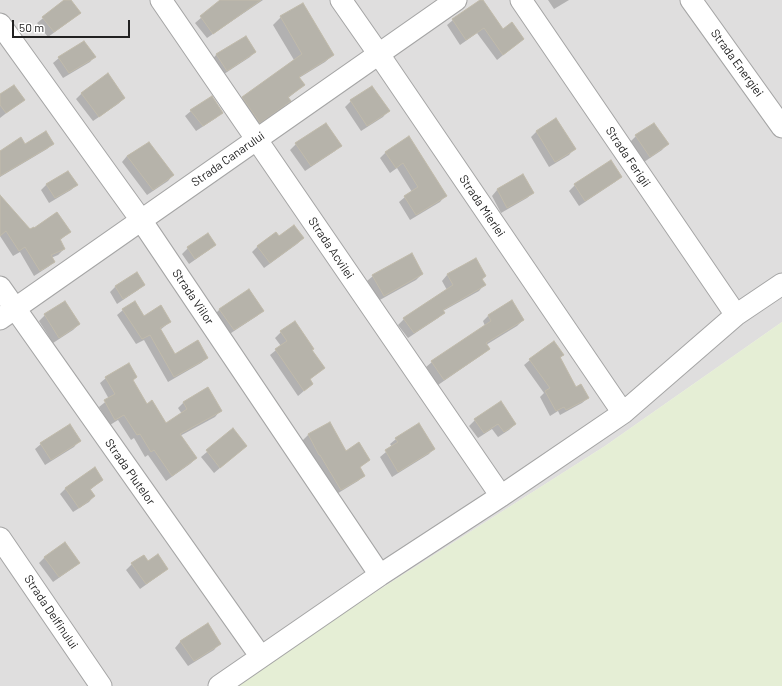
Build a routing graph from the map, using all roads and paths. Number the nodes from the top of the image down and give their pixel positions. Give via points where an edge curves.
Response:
1 (161, 0) edge
2 (341, 0) edge
3 (456, 0) edge
4 (521, 0) edge
5 (691, 0) edge
6 (0, 24) edge
7 (378, 53) junction
8 (782, 127) edge
9 (257, 138) junction
10 (141, 220) junction
11 (782, 284) edge
12 (0, 287) edge
13 (7, 314) edge
14 (736, 315) junction
15 (623, 413) junction
16 (501, 496) junction
17 (0, 538) edge
18 (380, 575) junction
19 (261, 657) junction
20 (101, 686) edge
21 (219, 686) edge

1 - 9 street, Strada Acvilei
2 - 7 street, Strada Mierlei
3 - 7 street, Strada Canarului
4 - 14 street, Strada Ferigii
5 - 8 street, Strada Energiei
6 - 10 street, Strada Viilor
7 - 9 street, Strada Canarului
7 - 15 street, Strada Mierlei
9 - 10 street, Strada Canarului
9 - 16 street, Strada Acvilei
10 - 13 street, Strada Canarului
10 - 18 street, Strada Viilor
11 - 14 street
12 - 13 street, Strada Plutelor
13 - 19 street, Strada Plutelor
14 - 15 street
15 - 16 street
16 - 18 street
17 - 20 street, Strada Delfinului
18 - 19 street
19 - 21 street

